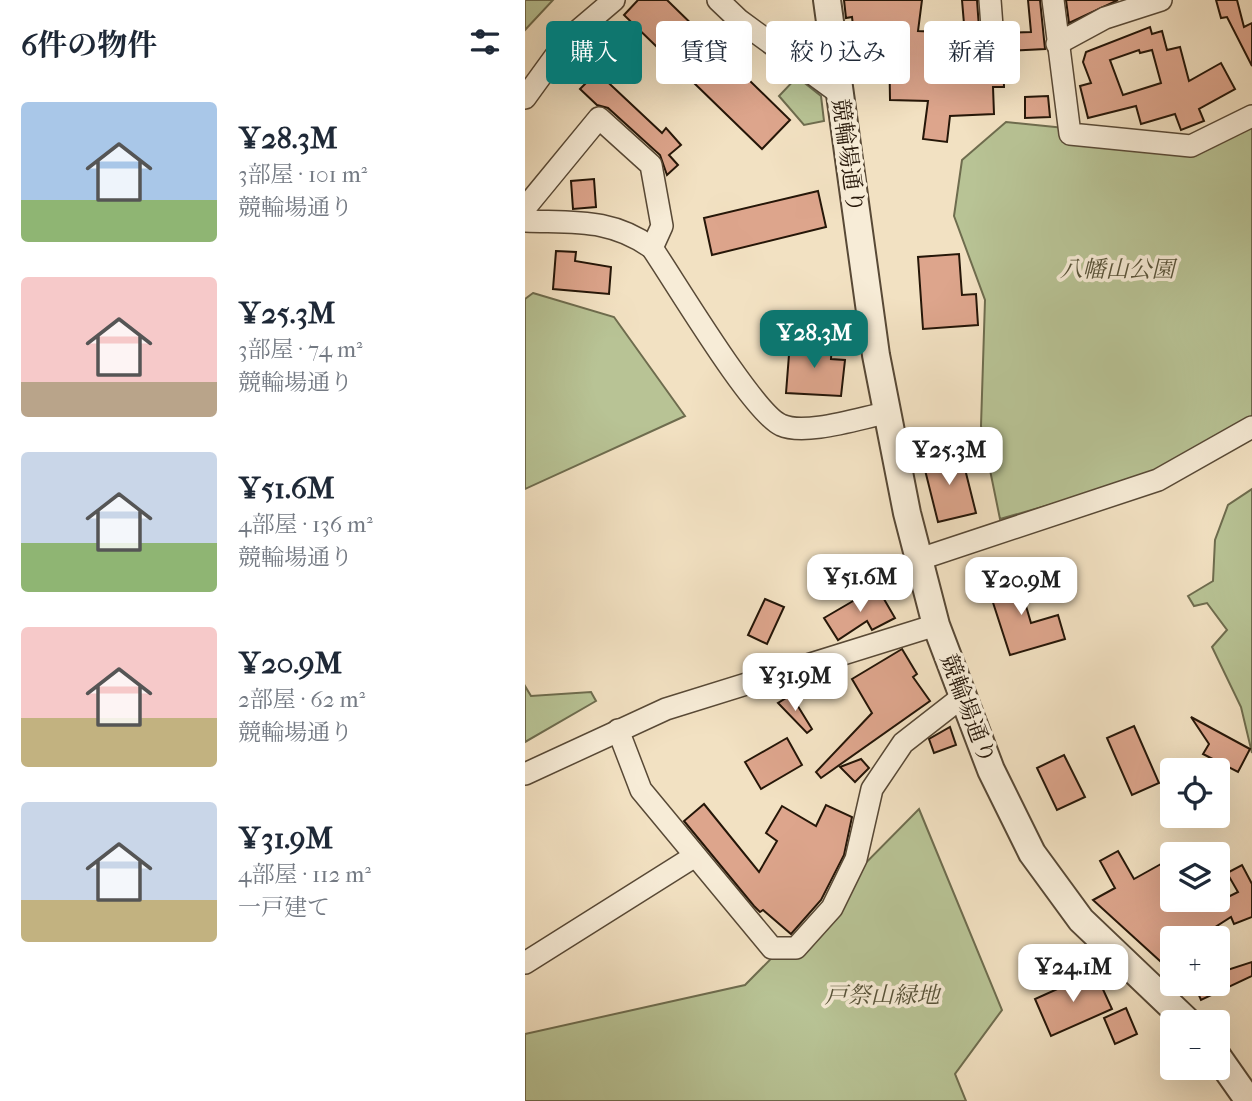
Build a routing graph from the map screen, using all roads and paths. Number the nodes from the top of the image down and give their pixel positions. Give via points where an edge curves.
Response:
1 (614, 0) edge
2 (717, 0) edge
3 (827, 0) edge
4 (990, 0) edge
5 (1053, 0) edge
6 (1161, 0) edge
7 (992, 21) edge
8 (1057, 44) junction
9 (839, 93) junction
10 (525, 98) edge
11 (1252, 116) edge
12 (525, 208) edge
13 (525, 221) edge
14 (652, 248) junction
15 (886, 413) junction
16 (1252, 426) edge
17 (920, 559) junction
18 (936, 625) junction
19 (962, 696) junction
20 (618, 730) junction
21 (525, 774) edge
22 (695, 856) junction
23 (525, 963) edge
24 (1175, 1010) edge
25 (1230, 1074) edge
26 (1249, 1101) edge

1 - 10 street via 567,40
2 - 9 street
3 - 9 street, 競輪場通り
4 - 7 street
5 - 8 street
6 - 8 street via 1105,18
8 - 11 street via 1070,134 1191,146
9 - 15 street, 競輪場通り
12 - 14 street via 599,118 651,165 662,226
13 - 14 street via 601,225 631,232
14 - 15 street via 756,404 781,425 806,429
15 - 17 street, 競輪場通り
16 - 17 street via 1158,480
17 - 18 street, 競輪場通り
18 - 19 street, 競輪場通り
18 - 20 street via 666,709
19 - 22 street via 904,743 872,789 856,859 832,908 796,948 772,948
19 - 24 street, 競輪場通り via 1011,815 1045,871 1081,920
20 - 21 street
20 - 22 street via 641,790
22 - 23 street
25 - 26 street

